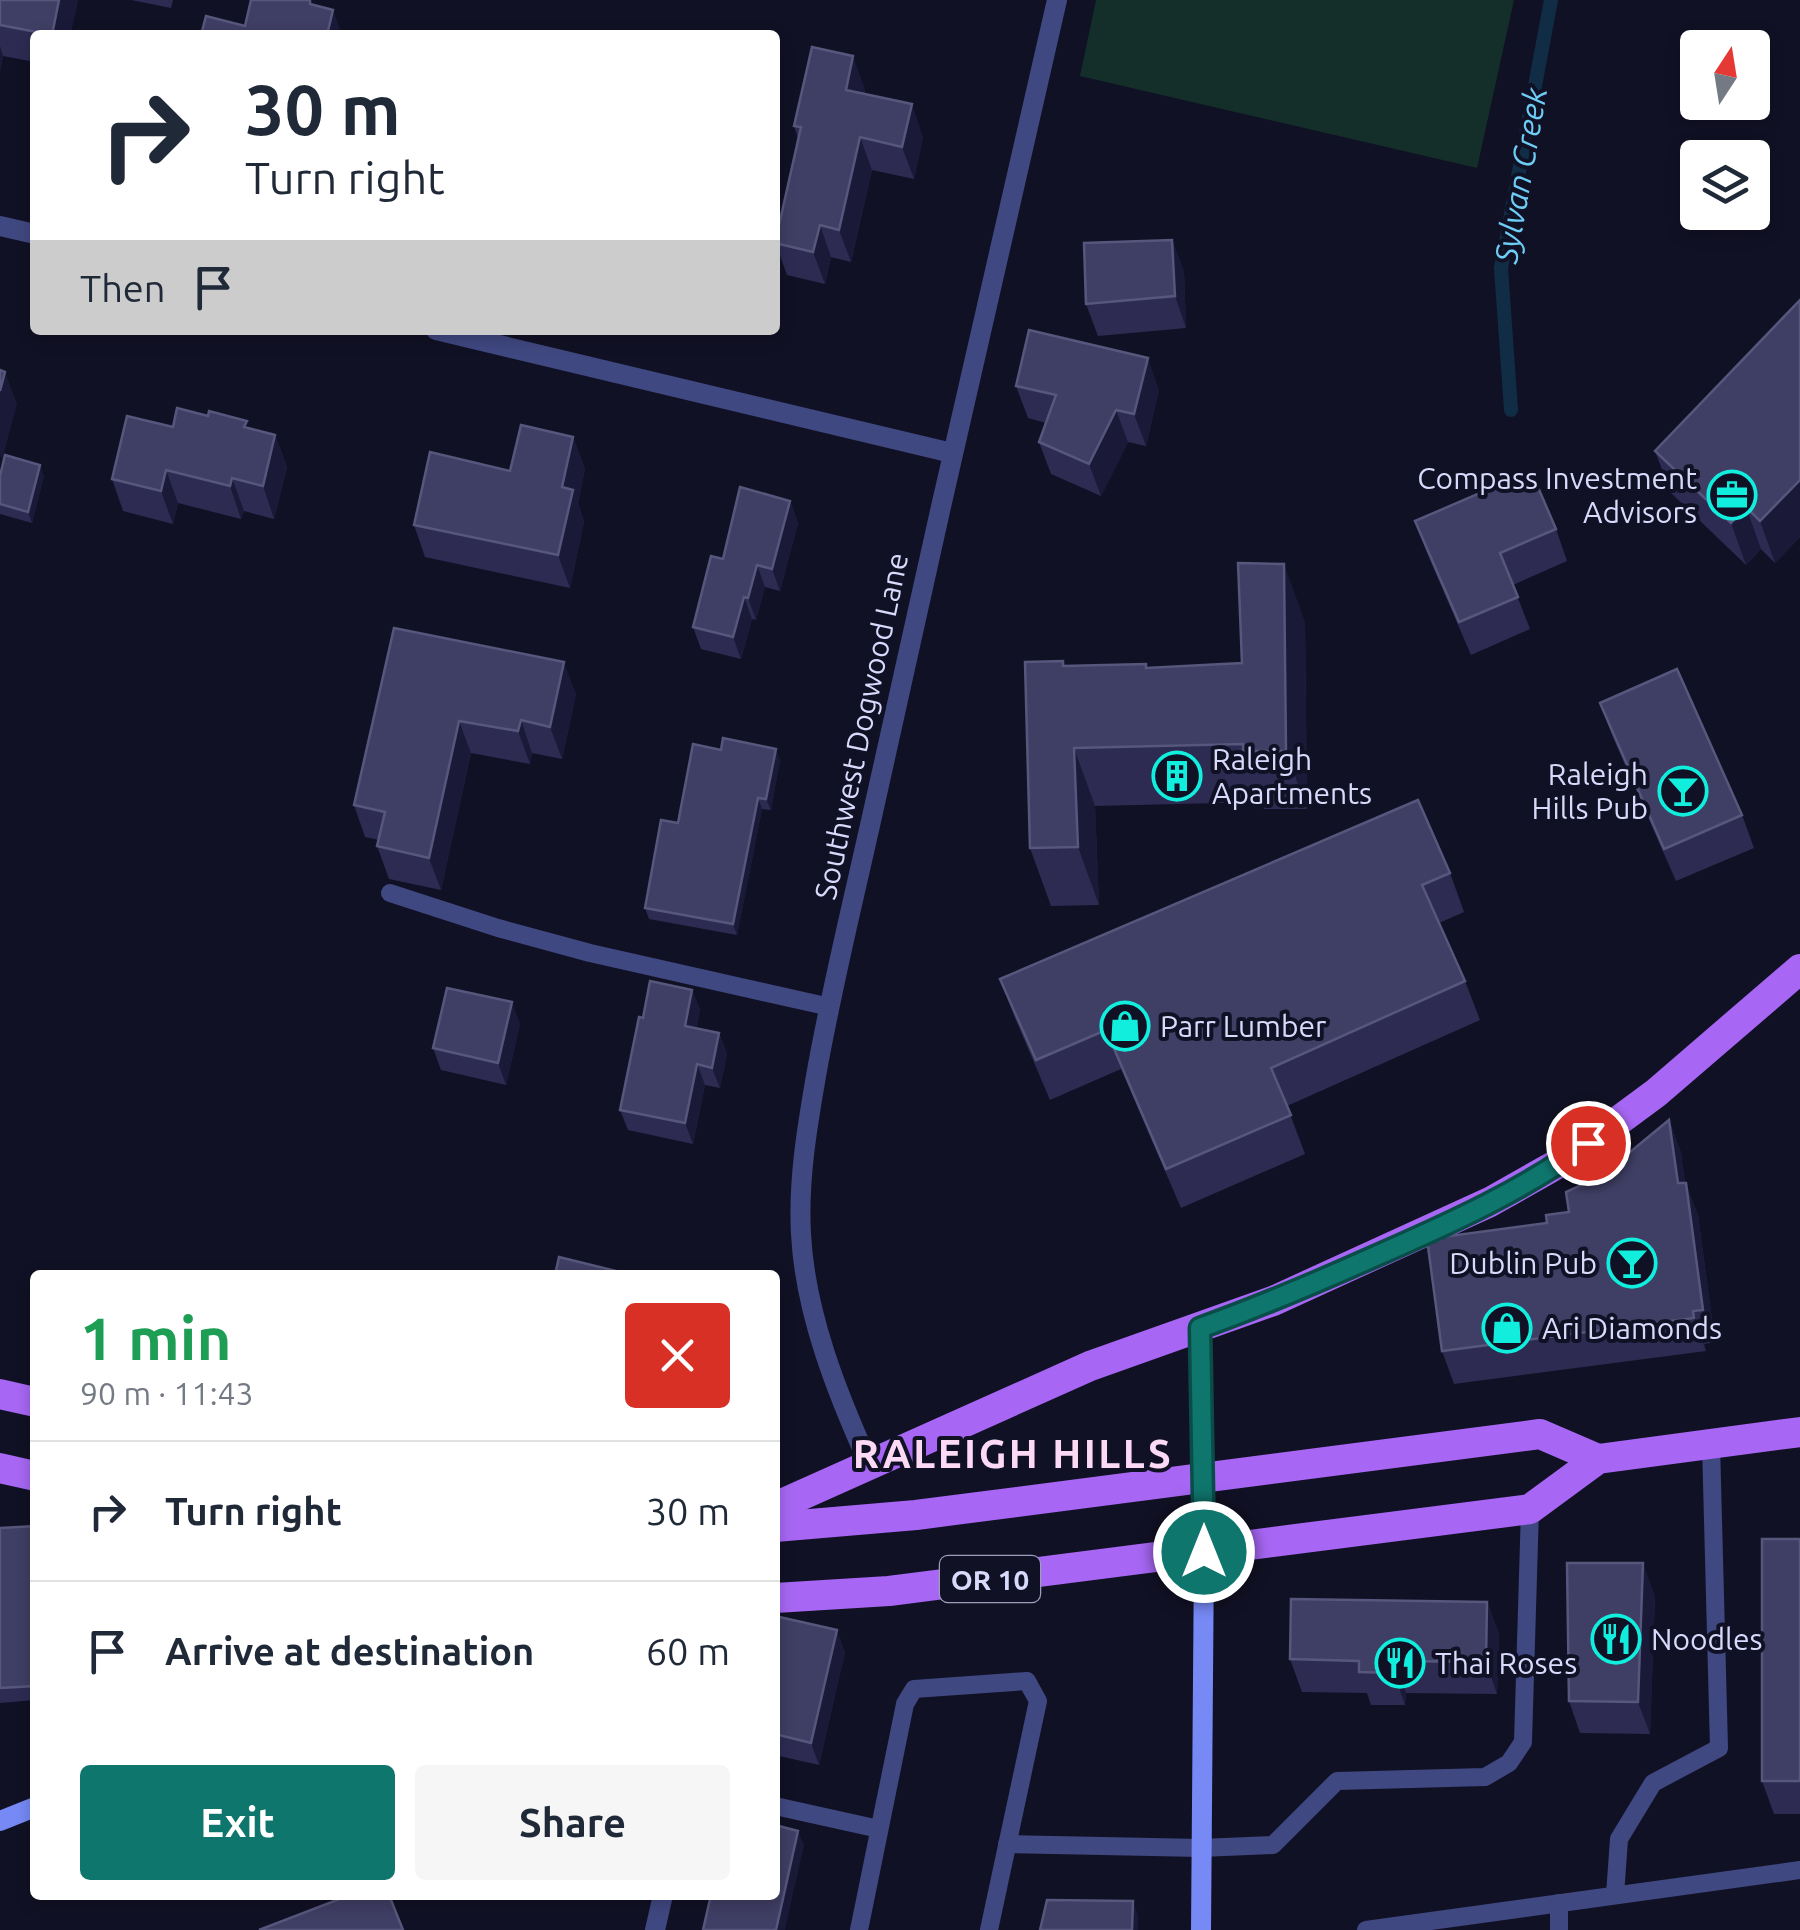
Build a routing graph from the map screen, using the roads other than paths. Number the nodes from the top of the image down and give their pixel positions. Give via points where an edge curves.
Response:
1 (1057, 0) edge
2 (0, 226) edge
3 (30, 233) edge
4 (457, 335) edge
5 (952, 453) junction
6 (390, 893) dead end
7 (1800, 969) edge
8 (830, 1007) junction
9 (1200, 1328) junction
10 (0, 1394) edge
11 (30, 1401) edge
12 (1800, 1432) edge
13 (1711, 1444) junction
14 (1598, 1459) junction
15 (869, 1464) junction
16 (0, 1468) edge
17 (30, 1475) edge
18 (1203, 1478) junction
19 (780, 1505) edge
20 (1530, 1509) junction
21 (780, 1527) edge
22 (1204, 1552) junction
23 (780, 1598) edge
24 (780, 1807) edge
25 (30, 1808) edge
26 (0, 1821) edge
27 (879, 1829) junction
28 (1007, 1844) junction
29 (1201, 1848) junction
30 (1800, 1870) edge
31 (1614, 1894) junction
32 (661, 1900) edge
33 (1559, 1903) junction
34 (1468, 1923) edge
35 (655, 1930) edge
36 (858, 1930) edge
37 (989, 1930) edge
38 (1201, 1930) edge
39 (1366, 1930) edge
40 (1559, 1930) edge

1 - 5 street, Southwest Dogwood Lane
2 - 3 street
4 - 5 street
5 - 8 street, Southwest Dogwood Lane
6 - 8 lane via 590,953
7 - 9 main road via 1656,1093 1532,1180 1425,1235
8 - 15 street, Southwest Dogwood Lane via 807,1133 801,1236 818,1327
9 - 15 main road via 1090,1366
9 - 18 main road
10 - 11 main road
12 - 13 main road, OR 10
13 - 14 main road, OR 10
13 - 31 lane via 1719,1748 1653,1783 1619,1839
14 - 18 main road, OR 10 via 1540,1434
14 - 20 main road, OR 10
15 - 19 main road
16 - 17 main road
18 - 21 main road, OR 10
18 - 22 main road
20 - 22 main road, OR 10
20 - 29 lane via 1522,1742 1509,1763 1485,1777 1337,1781 1272,1846
22 - 23 main road, OR 10 via 889,1591
22 - 29 main road
24 - 27 lane
25 - 26 main road
27 - 28 lane via 905,1704 914,1689 1027,1681 1038,1701
27 - 36 lane
28 - 29 lane
28 - 37 lane
29 - 38 main road
30 - 31 lane
31 - 33 lane
32 - 35 street
33 - 34 lane
33 - 40 lane
34 - 39 lane

